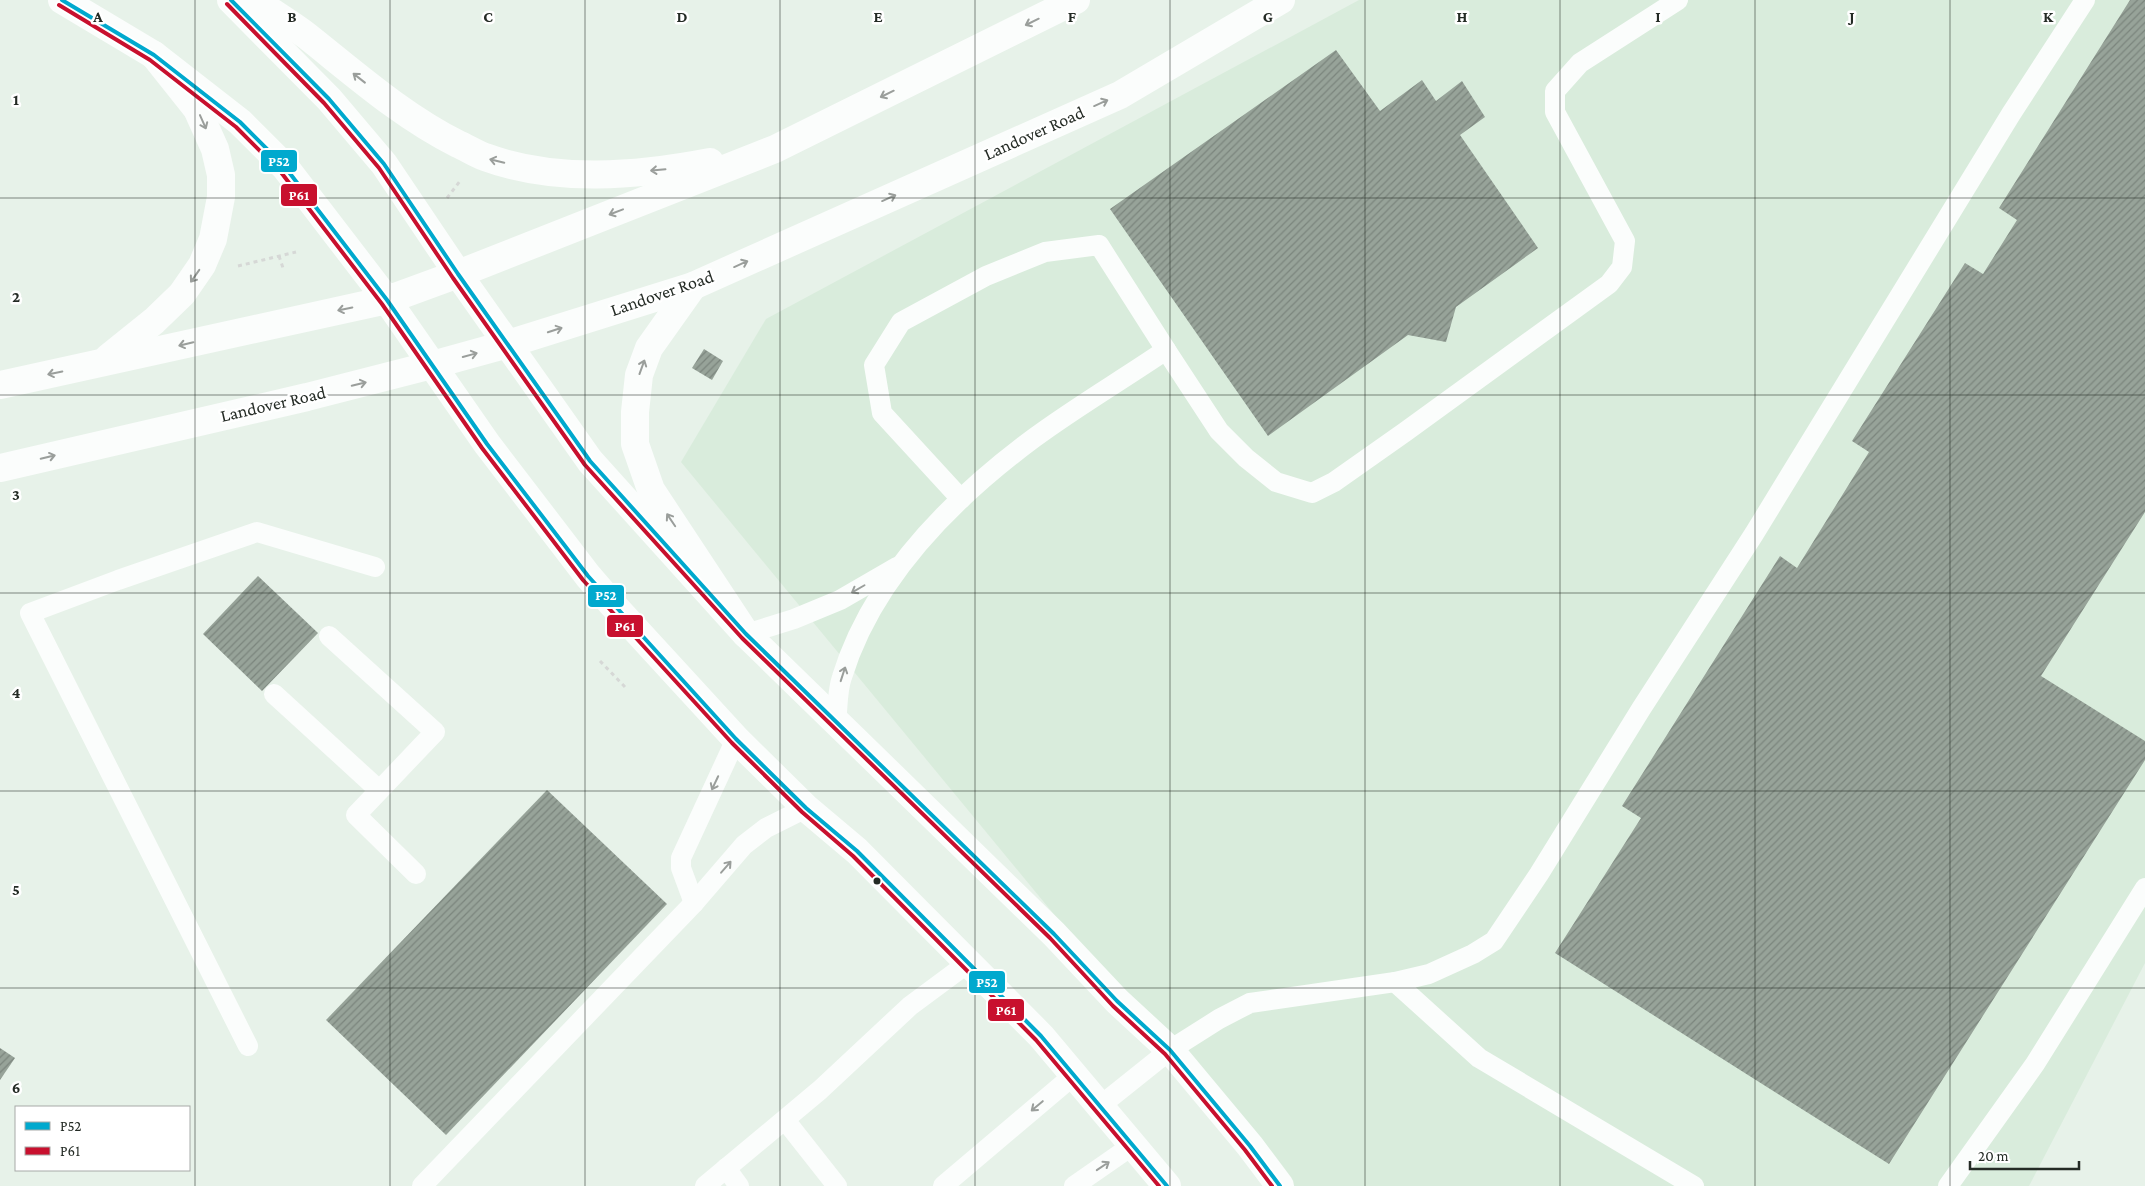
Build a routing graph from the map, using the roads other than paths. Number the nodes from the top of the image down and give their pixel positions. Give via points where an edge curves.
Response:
1 (62, 0) edge
2 (231, 0) edge
3 (254, 0) edge
4 (1076, 0) edge
5 (1281, 0) edge
6 (1678, 0) edge
7 (2085, 0) edge
8 (154, 55) junction
9 (775, 149) junction
10 (458, 274) junction
11 (693, 286) junction
12 (387, 300) junction
13 (508, 344) junction
14 (1166, 350) junction
15 (103, 363) junction
16 (432, 365) junction
17 (0, 385) edge
18 (0, 468) edge
19 (961, 499) junction
20 (900, 565) junction
21 (375, 568) dead end
22 (746, 634) junction
23 (329, 636) dead end
24 (274, 694) dead end
25 (836, 722) junction
26 (736, 739) junction
27 (379, 790) junction
28 (806, 808) junction
29 (416, 874) dead end
30 (2145, 888) edge
31 (694, 903) junction
32 (968, 963) junction
33 (1395, 982) junction
34 (248, 1046) dead end
35 (1170, 1050) junction
36 (1074, 1075) junction
37 (1100, 1106) junction
38 (785, 1120) junction
39 (1133, 1145) junction
40 (726, 1168) junction
41 (422, 1186) edge
42 (705, 1186) edge
43 (739, 1186) edge
44 (837, 1186) edge
45 (943, 1186) edge
46 (1074, 1186) edge
47 (1166, 1186) edge
48 (1280, 1186) edge
49 (1694, 1186) edge
50 (1948, 1186) edge

1 - 8 main road
2 - 10 main road via 329,99 384,164
9 -> 3 main road via 676,169 599,175 531,170 484,157 444,137 391,103 304,34
4 -> 9 main road
11 -> 5 main road, Landover Road via 1120,95
6 - 14 lane via 1580,63 1555,90 1555,112 1625,241 1622,267 1609,284 1584,304 1334,482 1312,493 1276,482 1218,431
7 - 33 lane via 2011,114 1754,534 1494,941 1429,974
8 - 12 main road via 240,122 285,167
8 -> 15 main road via 198,109 215,149 221,175 221,197 213,240 202,265 182,294
9 -> 10 main road
10 - 12 main road
10 - 13 main road
13 -> 11 main road, Landover Road
22 -> 11 main road via 651,490 635,444 635,412 642,366 649,348
12 -> 15 main road
12 - 16 main road
16 -> 13 main road, Landover Road
13 - 22 main road via 590,461
14 - 19 lane via 1034,438
14 - 19 lane via 1099,245 1045,252 986,276 901,322 874,365 882,414
15 -> 17 main road
18 -> 16 main road, Landover Road
16 - 26 main road via 487,444 588,576
19 - 20 lane
20 -> 22 lane via 840,600
25 -> 20 lane via 841,678 874,604
21 - 34 lane via 257,532 30,613
22 - 25 main road
23 - 27 lane via 435,732
24 - 27 lane
25 - 35 main road
26 - 28 main road
26 -> 31 lane via 682,858 681,868
27 - 29 lane via 356,815
31 -> 28 lane via 744,845 766,828
28 - 32 main road via 857,851
30 - 50 lane via 2035,1064
31 - 41 lane
32 - 36 main road via 1041,1036
32 - 38 lane via 910,1006
33 - 35 lane via 1250,1004
33 - 49 lane via 1480,1058
35 - 37 lane
35 - 48 main road
36 - 37 main road
36 -> 45 lane
37 - 39 main road
38 - 40 lane
38 - 44 lane
46 -> 39 lane
39 - 47 main road
40 - 42 lane
40 - 43 lane

